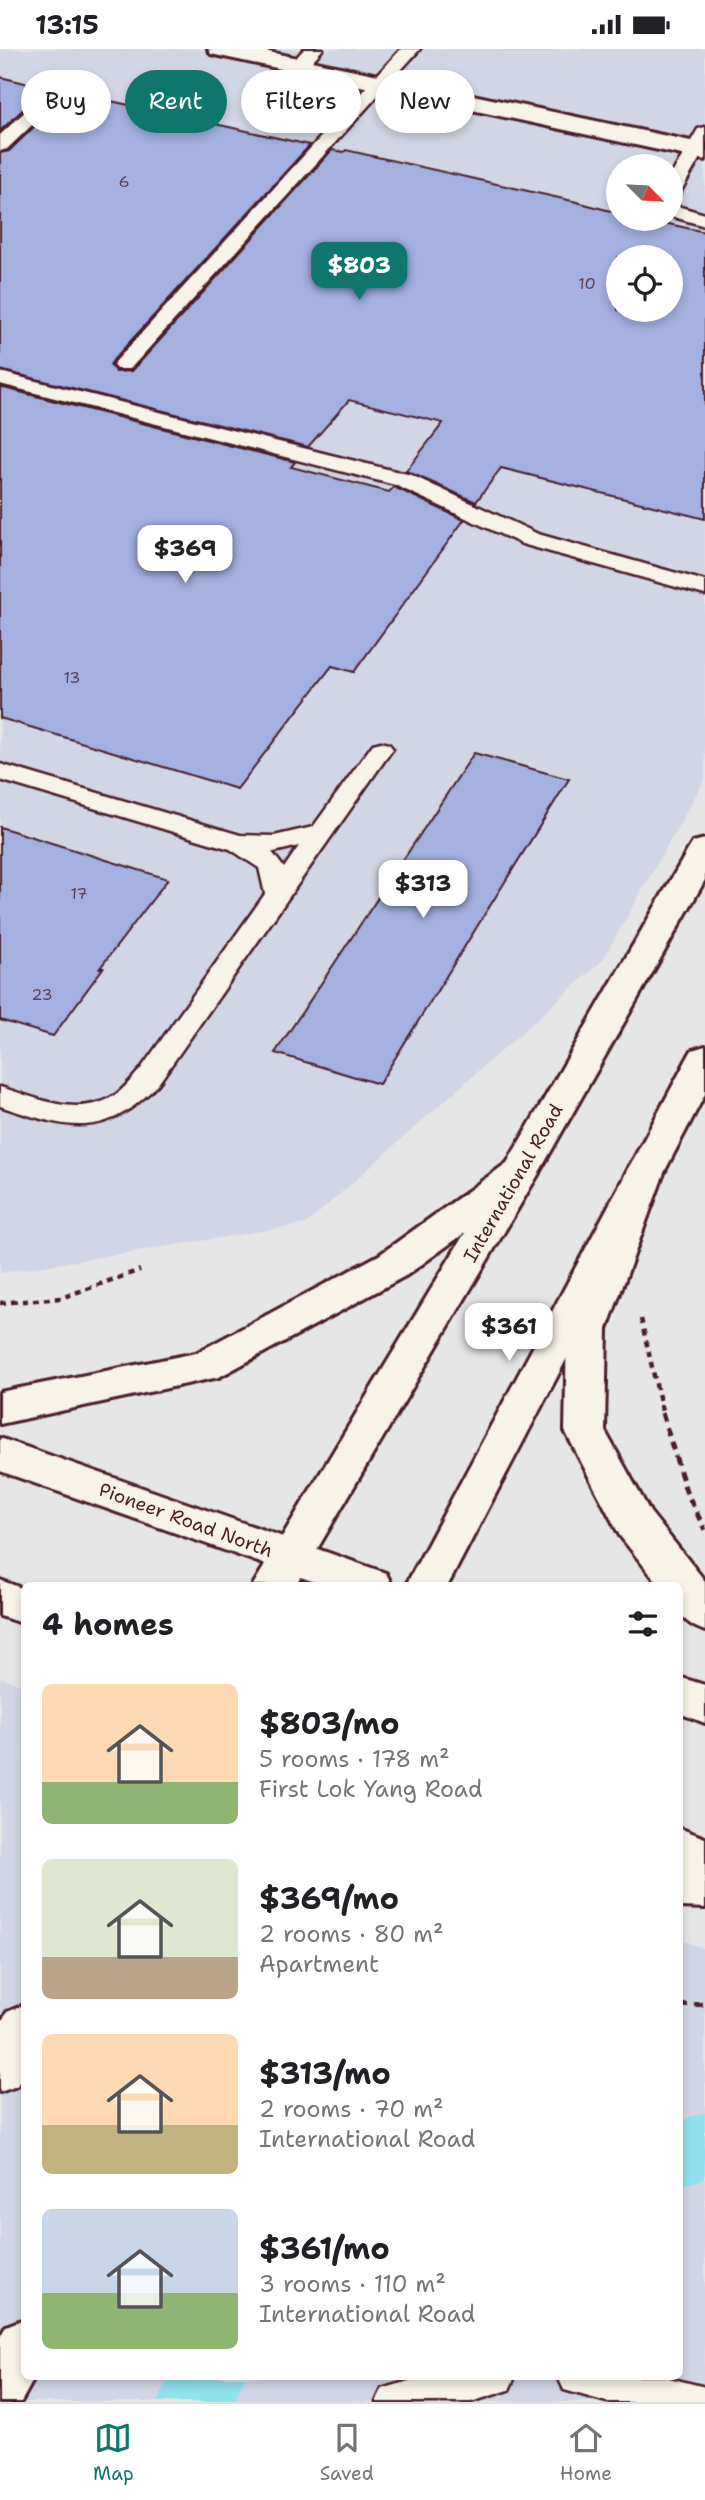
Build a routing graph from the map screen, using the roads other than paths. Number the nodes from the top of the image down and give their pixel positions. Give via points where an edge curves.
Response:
1 (219, 49) edge
2 (411, 49) edge
3 (306, 57) edge
4 (392, 70) edge
5 (375, 81) edge
6 (375, 88) edge
7 (475, 101) edge
8 (21, 125) edge
9 (0, 145) edge
10 (701, 145) edge
11 (683, 173) edge
12 (683, 214) edge
13 (705, 220) edge
14 (123, 365) dead end
15 (0, 378) edge
16 (705, 588) edge
17 (381, 749) dead end
18 (0, 772) edge
19 (323, 834) junction
20 (239, 843) junction
21 (705, 850) edge
22 (278, 896) junction
23 (705, 1059) edge
24 (0, 1096) edge
25 (646, 1170) junction
26 (520, 1173) junction
27 (0, 1408) edge
28 (0, 1454) edge
29 (282, 1571) edge
30 (352, 1582) edge
31 (428, 1582) edge
32 (681, 1582) edge
33 (683, 1585) edge
34 (0, 1597) edge
35 (21, 1606) edge
36 (705, 1613) edge
37 (683, 1696) edge
38 (705, 1704) edge
39 (683, 1849) edge
40 (705, 1857) edge
41 (683, 1887) edge
42 (705, 1888) edge
43 (21, 2032) edge
44 (0, 2070) edge
45 (21, 2350) edge
46 (484, 2380) edge
47 (591, 2380) edge
48 (0, 2389) edge
49 (396, 2402) edge
50 (696, 2402) edge

1 - 3 main road
2 - 4 lane
3 - 5 main road
6 - 14 lane
7 - 10 main road
8 - 9 lane
10 - 11 lane
12 - 13 lane
15 - 16 lane via 403,480 428,488 501,529
17 - 19 lane
18 - 20 lane
19 - 20 lane via 274,844
19 - 22 lane
20 - 22 lane via 271,862
21 - 26 main road, International Road
22 - 24 lane via 149,1077 123,1104 93,1117 61,1116
23 - 25 main road
25 - 31 main road
25 - 32 main road via 587,1329 585,1431 635,1524
26 - 27 main road via 393,1265 205,1366
26 - 29 main road, International Road
28 - 29 main road, Pioneer Road North
29 - 30 main road, Pioneer Road North
33 - 36 main road
34 - 35 main road
37 - 38 main road
39 - 40 main road
41 - 42 main road
43 - 44 main road
45 - 48 main road
46 - 49 lane
47 - 50 lane

